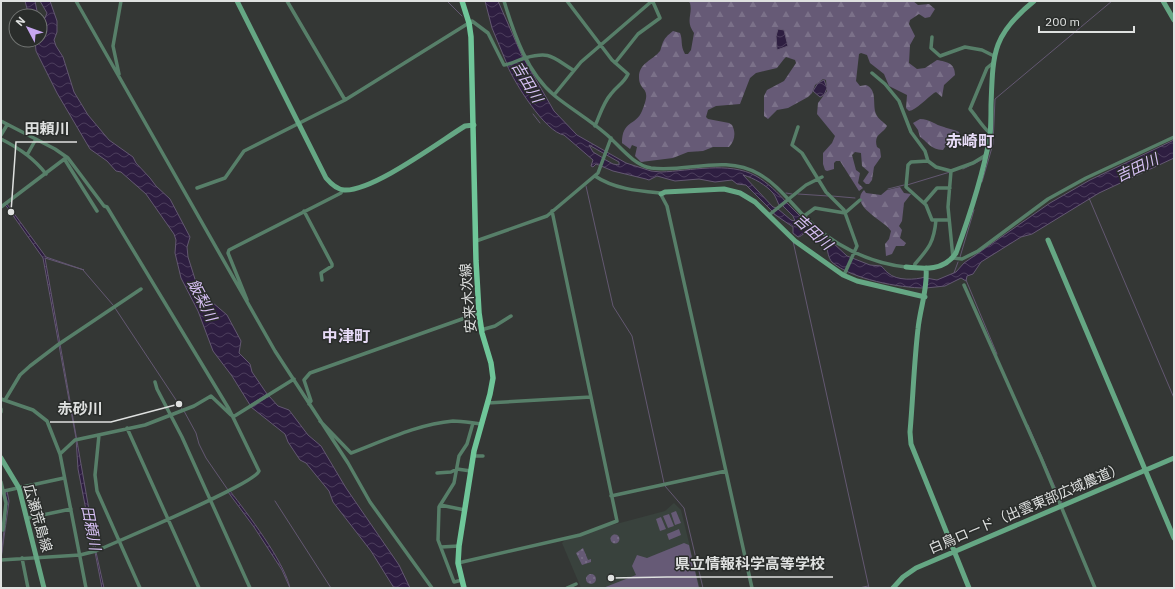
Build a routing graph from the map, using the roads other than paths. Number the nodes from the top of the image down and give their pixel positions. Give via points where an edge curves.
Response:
1 (76, 1) edge
2 (121, 1) edge
3 (237, 1) edge
4 (287, 1) edge
5 (462, 1) edge
6 (504, 1) edge
7 (567, 1) edge
8 (1034, 1) edge
9 (1163, 1) edge
10 (653, 2) edge
11 (1174, 20) edge
12 (469, 23) junction
13 (932, 37) dead end
14 (600, 44) junction
15 (994, 56) junction
16 (525, 58) junction
17 (615, 63) junction
18 (993, 63) junction
19 (573, 70) junction
20 (872, 73) dead end
21 (120, 79) junction
22 (554, 95) junction
23 (345, 100) junction
24 (1, 121) edge
25 (299, 123) junction
26 (8, 125) junction
27 (474, 125) junction
28 (595, 126) junction
29 (798, 127) dead end
30 (990, 133) junction
31 (1, 135) edge
32 (1174, 137) edge
33 (611, 138) junction
34 (1, 139) edge
35 (36, 139) junction
36 (27, 155) junction
37 (986, 155) junction
38 (66, 159) junction
39 (928, 161) junction
40 (951, 172) junction
41 (46, 174) junction
42 (597, 175) junction
43 (820, 178) junction
44 (197, 188) dead end
45 (950, 188) junction
46 (342, 190) junction
47 (661, 194) junction
48 (860, 200) dead end
49 (788, 201) junction
50 (924, 203) junction
51 (1, 207) edge
52 (97, 211) dead end
53 (304, 211) junction
54 (552, 211) junction
55 (845, 213) junction
56 (770, 214) junction
57 (804, 216) junction
58 (936, 220) junction
59 (949, 220) junction
60 (1048, 240) dead end
61 (476, 241) junction
62 (854, 253) junction
63 (953, 258) junction
64 (906, 268) joint
65 (914, 268) junction
66 (926, 270) junction
67 (844, 274) junction
68 (322, 280) dead end
69 (964, 285) dead end
70 (142, 290) dead end
71 (924, 296) junction
72 (249, 307) junction
73 (479, 313) junction
74 (510, 316) dead end
75 (481, 330) junction
76 (293, 380) junction
77 (156, 382) dead end
78 (591, 397) junction
79 (3, 399) edge
80 (487, 403) junction
81 (310, 404) junction
82 (1, 409) edge
83 (1, 412) edge
84 (170, 415) junction
85 (234, 416) junction
86 (319, 420) junction
87 (473, 423) junction
88 (481, 424) junction
89 (127, 428) junction
90 (99, 435) junction
91 (60, 454) junction
92 (473, 456) junction
93 (483, 456) dead end
94 (1, 458) edge
95 (1174, 458) edge
96 (457, 469) junction
97 (471, 471) junction
98 (726, 471) junction
99 (1146, 471) junction
100 (437, 473) dead end
101 (64, 478) junction
102 (1, 482) edge
103 (19, 488) junction
104 (5, 491) junction
105 (611, 496) junction
106 (210, 500) junction
107 (440, 505) junction
108 (1060, 506) junction
109 (71, 509) junction
110 (465, 510) junction
111 (28, 518) junction
112 (168, 518) junction
113 (3, 530) dead end
114 (1174, 538) edge
115 (119, 541) junction
116 (460, 546) junction
117 (441, 548) junction
118 (954, 552) junction
119 (80, 554) junction
120 (37, 557) junction
121 (22, 558) junction
122 (1, 560) edge
123 (458, 563) junction
124 (462, 580) junction
125 (576, 584) dead end
126 (28, 588) edge
127 (44, 588) edge
128 (86, 588) edge
129 (140, 588) edge
130 (199, 588) edge
131 (250, 588) edge
132 (432, 588) edge
133 (464, 588) edge
134 (567, 588) edge
135 (752, 588) edge
136 (893, 588) edge
137 (969, 588) edge
138 (1095, 588) edge

1 - 21 street
2 - 21 street via 113,46
3 - 25 street
4 - 23 street
5 - 12 main road, 安来木次線
6 - 16 street
7 - 14 street
8 - 15 street via 1004,30
9 - 11 street
10 - 14 street
10 - 17 street via 660,18 638,34
12 - 16 street via 474,21 488,33 503,64
12 - 23 street
12 - 27 main road, 安来木次線
13 - 15 street via 930,48 940,56 965,47 982,50
14 - 17 street
14 - 19 street
15 - 18 street
16 - 19 street via 539,54 548,55
16 - 22 street
17 - 28 street via 628,75 604,103
18 - 30 street
18 - 30 street via 987,68 970,106
19 - 22 street
20 - 39 street via 899,101 911,132 925,151
21 - 72 street
22 - 28 street
23 - 25 street
24 - 26 street
25 - 44 street via 244,151 224,179
25 - 46 street via 326,178
26 - 31 street
26 - 35 street
27 - 46 street via 465,126 374,183
27 - 61 main road, 安来木次線
28 - 33 street
29 - 43 street via 791,144 805,157
30 - 37 street
32 - 63 street via 1086,178 1048,199 967,256 960,260
33 - 42 street
33 - 49 street via 637,162 652,168 726,164 750,170 767,179
34 - 36 street
35 - 36 street
35 - 38 street
36 - 41 street
37 - 40 street
37 - 63 street via 959,246
38 - 41 street
38 - 52 street
38 - 85 street via 107,207
39 - 40 street
39 - 50 street via 909,163 907,185
40 - 45 street
41 - 51 street
42 - 47 street via 622,187
42 - 54 street
43 - 49 street via 806,185
43 - 55 street via 830,196
45 - 50 street via 937,188
45 - 59 street
46 - 53 street via 342,193
47 - 56 street via 730,190 751,198
47 - 98 street via 668,206
48 - 55 street
49 - 56 street
49 - 57 street
50 - 58 street via 930,217
53 - 68 street via 332,264 321,273
53 - 72 street via 229,250
54 - 61 street via 546,216
54 - 78 street
55 - 57 street via 815,208
55 - 62 street via 857,246
56 - 67 street via 795,241
57 - 62 street via 820,231
58 - 59 street
58 - 65 street via 934,240
59 - 63 street
60 - 99 street
61 - 73 main road, 安来木次線
62 - 64 street
62 - 67 street
63 - 66 street via 944,265
64 - 65 street
65 - 66 street
66 - 71 street
67 - 71 street via 861,282
69 - 108 street
70 - 79 street via 60,344 23,372
71 - 118 street via 917,335 910,441
72 - 76 street
73 - 75 main road, 安来木次線
73 - 81 street via 308,374 304,380
74 - 75 street via 495,326
75 - 80 main road, 安来木次線 via 493,374
76 - 81 street
76 - 85 street
77 - 84 street
78 - 80 street
78 - 105 street
79 - 91 street via 33,410 45,419
80 - 88 main road, 安来木次線
81 - 86 street
82 - 83 street
84 - 85 street via 210,397
84 - 89 street via 145,425
84 - 106 street
85 - 106 street via 259,471 254,477
86 - 87 street via 350,453 432,425 452,421
86 - 132 street via 370,502
87 - 88 street
87 - 96 street via 459,456
88 - 92 main road, 安来木次線
89 - 90 street
89 - 112 street
90 - 91 street via 77,440
90 - 115 street via 95,475 97,491
91 - 101 street
92 - 93 street
92 - 97 main road, 安来木次線
94 - 103 street, 広瀬荒島線
95 - 99 street, 白鳥ロード（出雲東部広域農道）
96 - 97 street
96 - 100 street
96 - 107 street via 454,483
97 - 110 main road, 安来木次線
98 - 105 street
98 - 135 street
99 - 108 street, 白鳥ロード（出雲東部広域農道）
99 - 114 street
101 - 103 street
101 - 109 street
102 - 104 street
103 - 104 street
103 - 111 street, 広瀬荒島線
104 - 113 street
105 - 123 street via 617,519 615,522 580,535
106 - 112 street
106 - 131 street
107 - 110 street
107 - 117 street via 438,538
108 - 118 street, 白鳥ロード（出雲東部広域農道）
108 - 138 street
109 - 111 street
109 - 119 street
110 - 116 main road, 安来木次線
111 - 120 street, 広瀬荒島線
112 - 115 street
112 - 130 street
115 - 119 street
115 - 129 street
116 - 117 street
116 - 123 main road, 安来木次線
117 - 124 street via 454,582
118 - 136 street, 白鳥ロード（出雲東部広域農道） via 910,571
118 - 137 street
119 - 120 street
119 - 128 street
120 - 121 street
120 - 127 street, 広瀬荒島線
121 - 122 street
121 - 126 street
123 - 124 main road, 安来木次線
124 - 133 main road, 安来木次線
125 - 134 street

